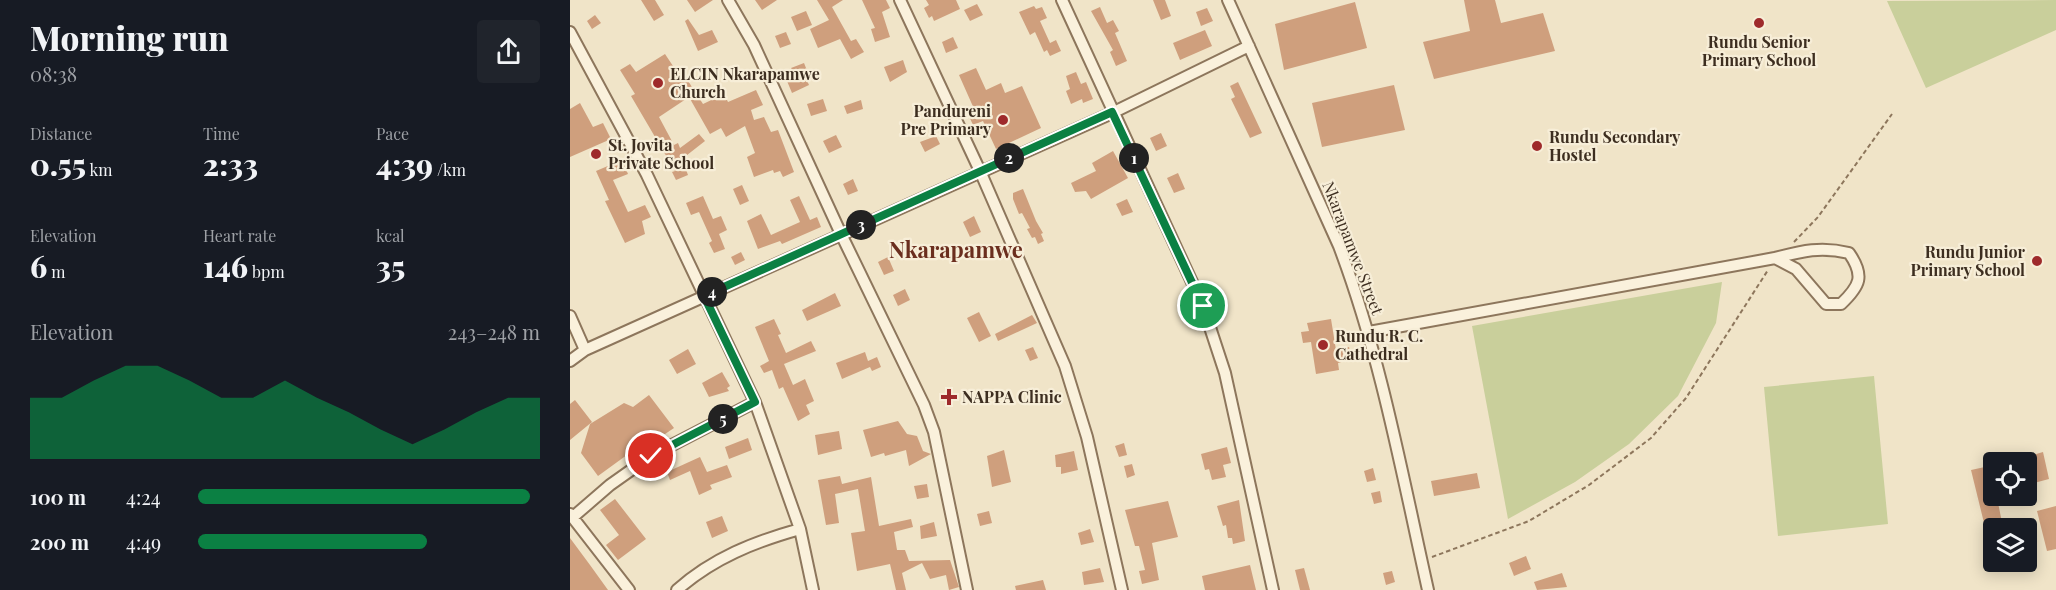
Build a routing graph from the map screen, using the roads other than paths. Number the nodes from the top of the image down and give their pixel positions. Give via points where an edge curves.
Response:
1 (728, 0) edge
2 (900, 0) edge
3 (1062, 0) edge
4 (1228, 0) edge
5 (570, 32) edge
6 (1249, 46) junction
7 (1112, 112) junction
8 (980, 171) junction
9 (841, 234) junction
10 (1775, 258) junction
11 (704, 296) junction
12 (570, 316) edge
13 (1369, 332) junction
14 (585, 350) junction
15 (570, 361) edge
16 (755, 402) junction
17 (571, 515) edge
18 (800, 529) junction
19 (629, 590) edge
20 (677, 590) edge
21 (813, 590) edge
22 (967, 590) edge
23 (1122, 590) edge
24 (1273, 590) edge
25 (1428, 590) edge

1 - 9 street via 754,45
2 - 8 street
3 - 7 street
4 - 6 street, Nkarapamwe Street
5 - 11 street via 647,175
6 - 7 street
6 - 13 street, Nkarapamwe Street via 1339,246
7 - 8 street
7 - 24 street via 1203,306 1217,347
8 - 9 street
8 - 23 street via 1072,385
9 - 11 street
9 - 22 street via 934,432
10 - 10 street via 1796,269 1826,304 1841,304 1855,291 1860,278 1849,253 1828,248
10 - 13 street
11 - 14 street
11 - 16 street
12 - 14 street
13 - 25 street, Nkarapamwe Street
14 - 15 street
16 - 17 street via 651,456
16 - 18 street
17 - 19 street
18 - 20 street via 738,550 714,562
18 - 21 street

